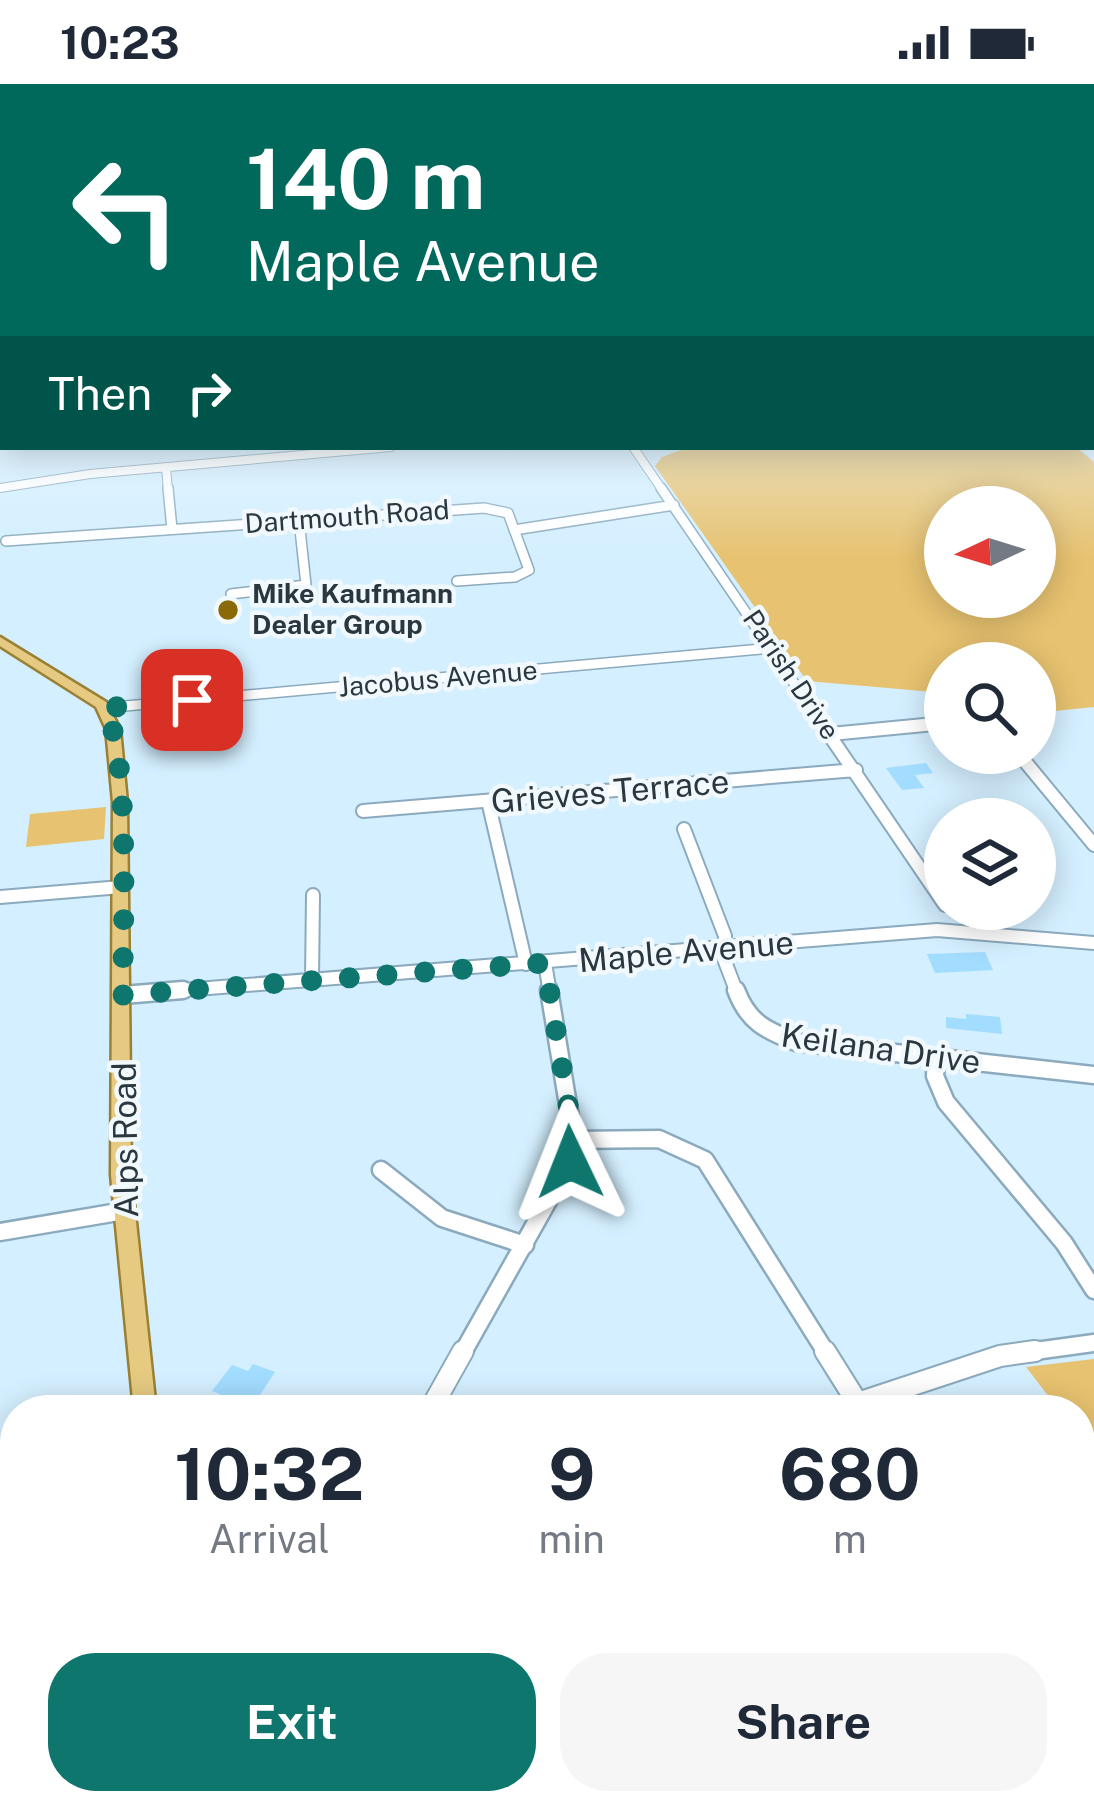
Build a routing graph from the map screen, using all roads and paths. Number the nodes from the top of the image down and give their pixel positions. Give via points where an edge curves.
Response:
1 (232, 450) edge
2 (357, 450) edge
3 (635, 450) edge
4 (231, 461) junction
5 (166, 467) junction
6 (0, 488) edge
7 (674, 505) junction
8 (298, 520) junction
9 (172, 530) junction
10 (514, 530) junction
11 (6, 541) dead end
12 (457, 581) dead end
13 (231, 595) dead end
14 (1, 642) edge
15 (772, 648) junction
16 (104, 708) junction
17 (924, 725) edge
18 (831, 734) junction
19 (856, 770) junction
20 (1035, 774) edge
21 (488, 801) junction
22 (363, 811) dead end
23 (684, 829) dead end
24 (1094, 845) edge
25 (924, 874) edge
26 (121, 887) junction
27 (313, 895) dead end
28 (0, 897) edge
29 (962, 930) joint
30 (1094, 943) edge
31 (725, 948) junction
32 (545, 963) junction
33 (526, 964) junction
34 (312, 980) junction
35 (123, 995) junction
36 (936, 1059) junction
37 (1094, 1075) edge
38 (573, 1139) junction
39 (381, 1170) dead end
40 (124, 1211) junction
41 (0, 1232) edge
42 (525, 1246) junction
43 (1094, 1290) edge
44 (1094, 1343) edge
45 (143, 1395) edge
46 (439, 1395) edge
47 (852, 1395) edge
48 (893, 1395) edge

1 - 4 street
2 - 4 street
3 - 7 street, Parish Drive
4 - 5 street
5 - 6 street
5 - 9 street
7 - 10 street
7 - 15 street, Parish Drive
8 - 9 street, Dartmouth Road
8 - 10 street, Dartmouth Road via 494,508 508,513
8 - 13 street via 306,585
9 - 11 street, Dartmouth Road
10 - 12 street via 526,572
14 - 16 main road
15 - 16 street, Jacobus Avenue
15 - 18 street, Parish Drive
16 - 26 main road, Alps Road via 113,729
17 - 18 street
18 - 19 street, Parish Drive
19 - 21 street, Grieves Terrace
19 - 25 street, Parish Drive
20 - 24 street
21 - 22 street, Grieves Terrace
21 - 33 street
23 - 31 street, Keilana Drive
26 - 28 street
26 - 35 main road, Alps Road
27 - 34 street
29 - 30 street
29 - 31 street, Maple Avenue
31 - 32 street, Maple Avenue
31 - 36 street, Keilana Drive via 742,1007 764,1030 796,1042
32 - 33 street, Maple Avenue
32 - 38 street
33 - 34 street, Maple Avenue
34 - 35 street, Maple Avenue
35 - 40 main road, Alps Road
36 - 37 street, Keilana Drive
36 - 43 street via 946,1102
38 - 42 street via 570,1162
38 - 47 street via 650,1137 705,1160
39 - 42 street via 426,1210
40 - 41 street
40 - 45 main road, Alps Road
42 - 46 street
44 - 48 street via 1000,1356

